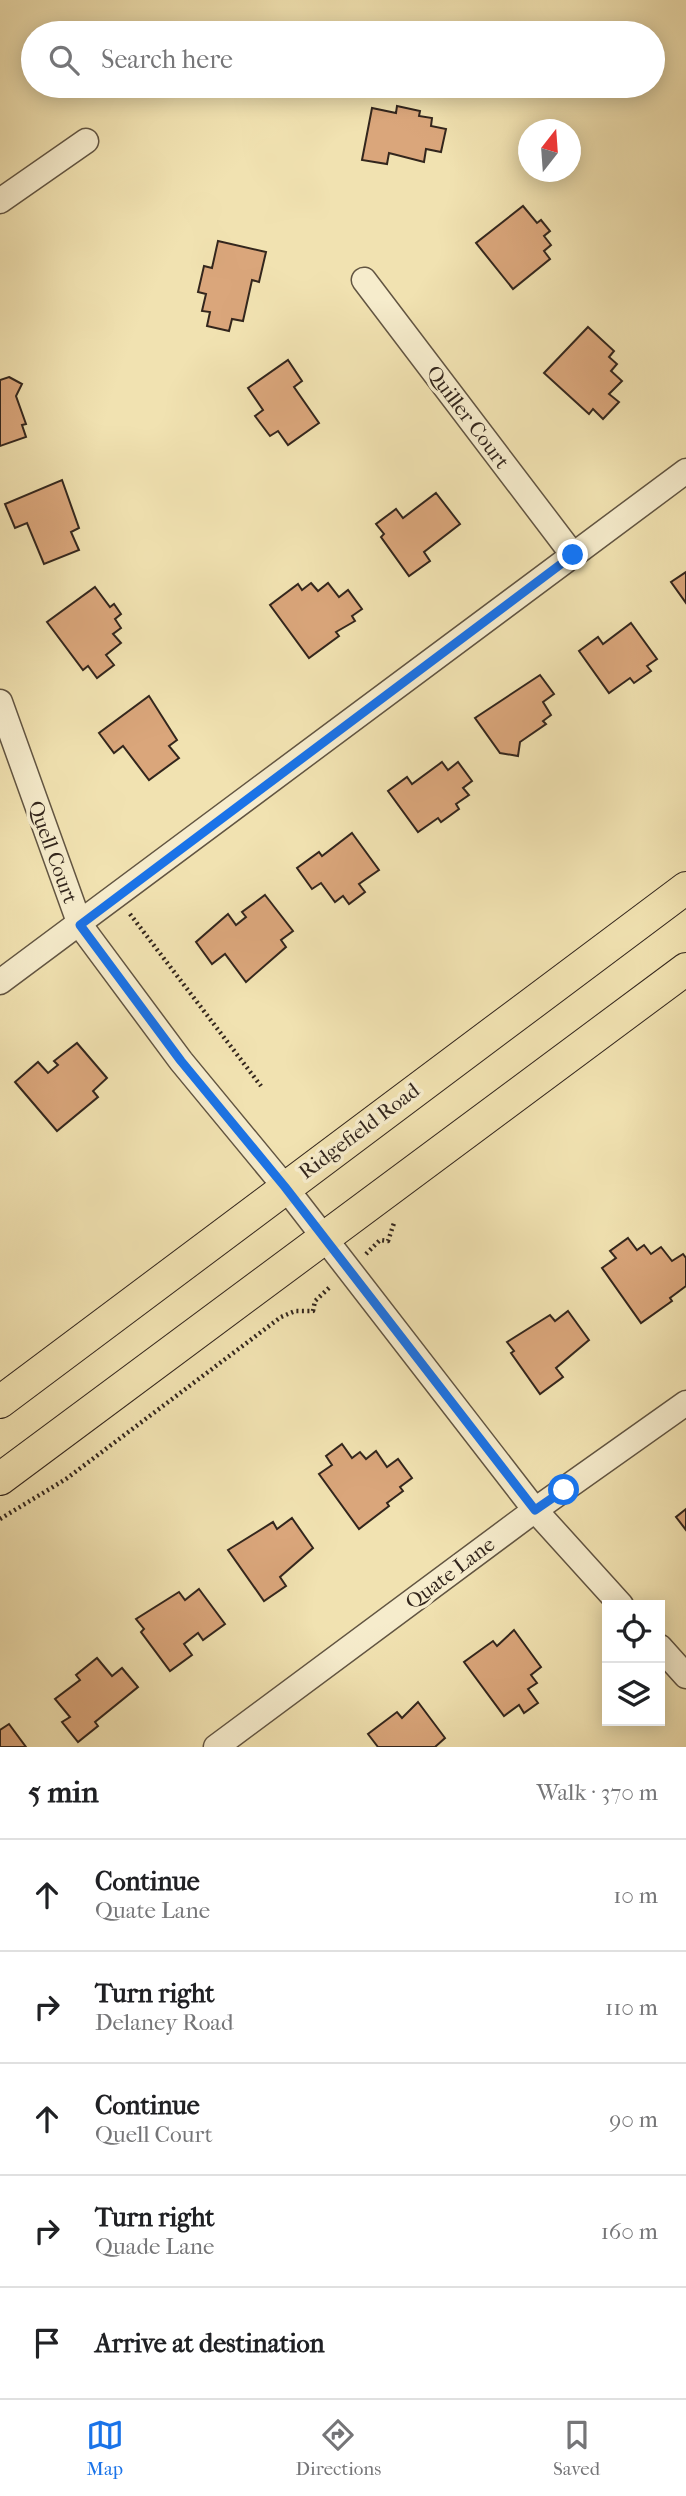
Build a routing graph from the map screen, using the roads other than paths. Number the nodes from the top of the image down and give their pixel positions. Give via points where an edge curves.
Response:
1 (86, 141) dead end
2 (0, 201) edge
3 (364, 280) dead end
4 (686, 471) edge
5 (573, 555) junction
6 (0, 702) edge
7 (686, 888) edge
8 (80, 925) junction
9 (686, 969) edge
10 (0, 982) edge
11 (285, 1187) junction
12 (324, 1238) junction
13 (0, 1402) edge
14 (686, 1403) edge
15 (0, 1479) edge
16 (535, 1510) junction
17 (616, 1600) edge
18 (665, 1653) edge
19 (686, 1676) edge
20 (216, 1747) edge

1 - 2 street
3 - 5 street, Quiller Court
4 - 5 street
5 - 8 street
6 - 8 street, Quell Court
7 - 11 main road, Ridgefield Road
8 - 10 street
8 - 11 street, Quell Court via 181,1061
9 - 12 main road
11 - 12 street, Quell Court
11 - 13 main road, Ridgefield Road
12 - 15 main road
12 - 16 street, Quell Court
14 - 16 street, Quate Lane
16 - 17 street, Quell Court
16 - 20 street, Quate Lane
18 - 19 street

